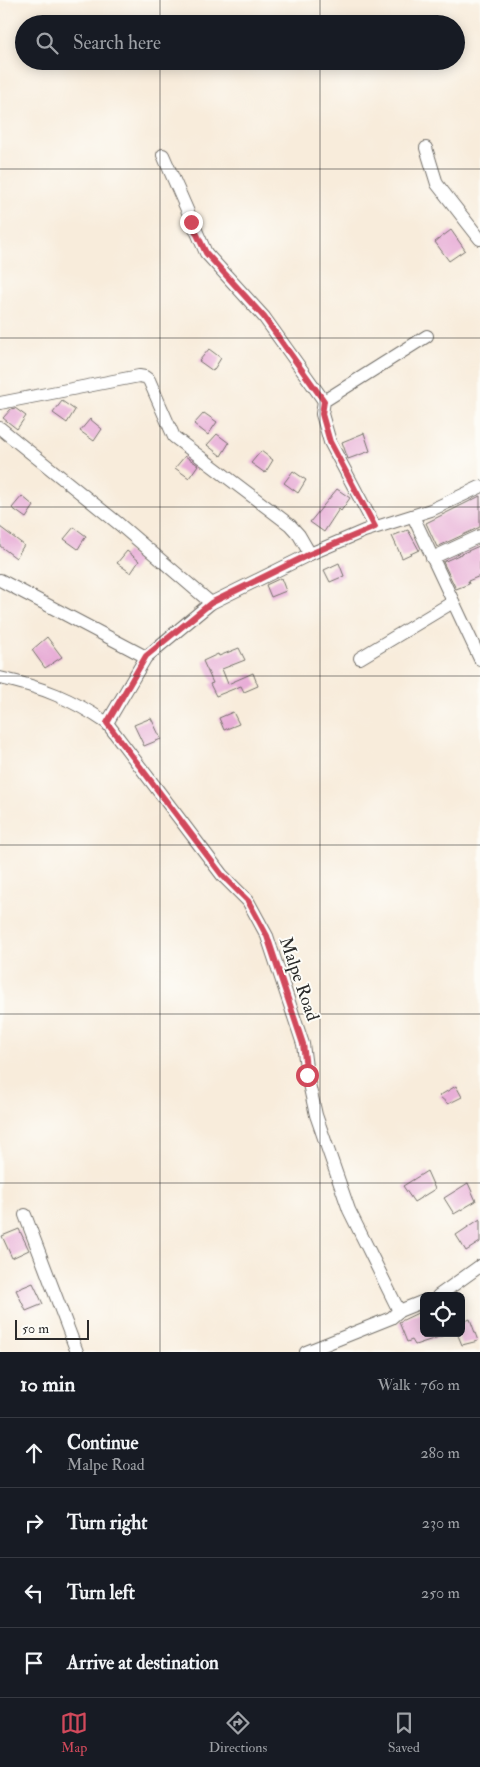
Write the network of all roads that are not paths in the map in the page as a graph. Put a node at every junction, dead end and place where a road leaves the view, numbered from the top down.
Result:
1 (426, 148) dead end
2 (163, 154) dead end
3 (480, 239) edge
4 (427, 336) dead end
5 (324, 401) junction
6 (0, 403) edge
7 (0, 428) edge
8 (480, 486) edge
9 (413, 516) junction
10 (375, 527) junction
11 (480, 536) edge
12 (310, 554) junction
13 (432, 558) junction
14 (0, 580) edge
15 (453, 602) junction
16 (211, 603) junction
17 (146, 656) junction
18 (360, 658) dead end
19 (480, 659) edge
20 (0, 678) edge
21 (107, 723) junction
22 (25, 1215) dead end
23 (480, 1266) edge
24 (444, 1292) edge
25 (420, 1303) edge
26 (398, 1311) junction
27 (313, 1351) edge
28 (77, 1352) edge

1 - 3 street
2 - 5 street
4 - 5 street
5 - 10 street
6 - 12 street
7 - 16 street
8 - 9 street
9 - 10 street
9 - 13 street
10 - 12 street
11 - 13 street
12 - 16 street
13 - 15 street
14 - 17 street
15 - 18 street
15 - 19 street
16 - 17 street
17 - 21 street
20 - 21 street, Malpe Road
21 - 26 street, Malpe Road
22 - 28 street
23 - 24 street
25 - 26 street
26 - 27 street

